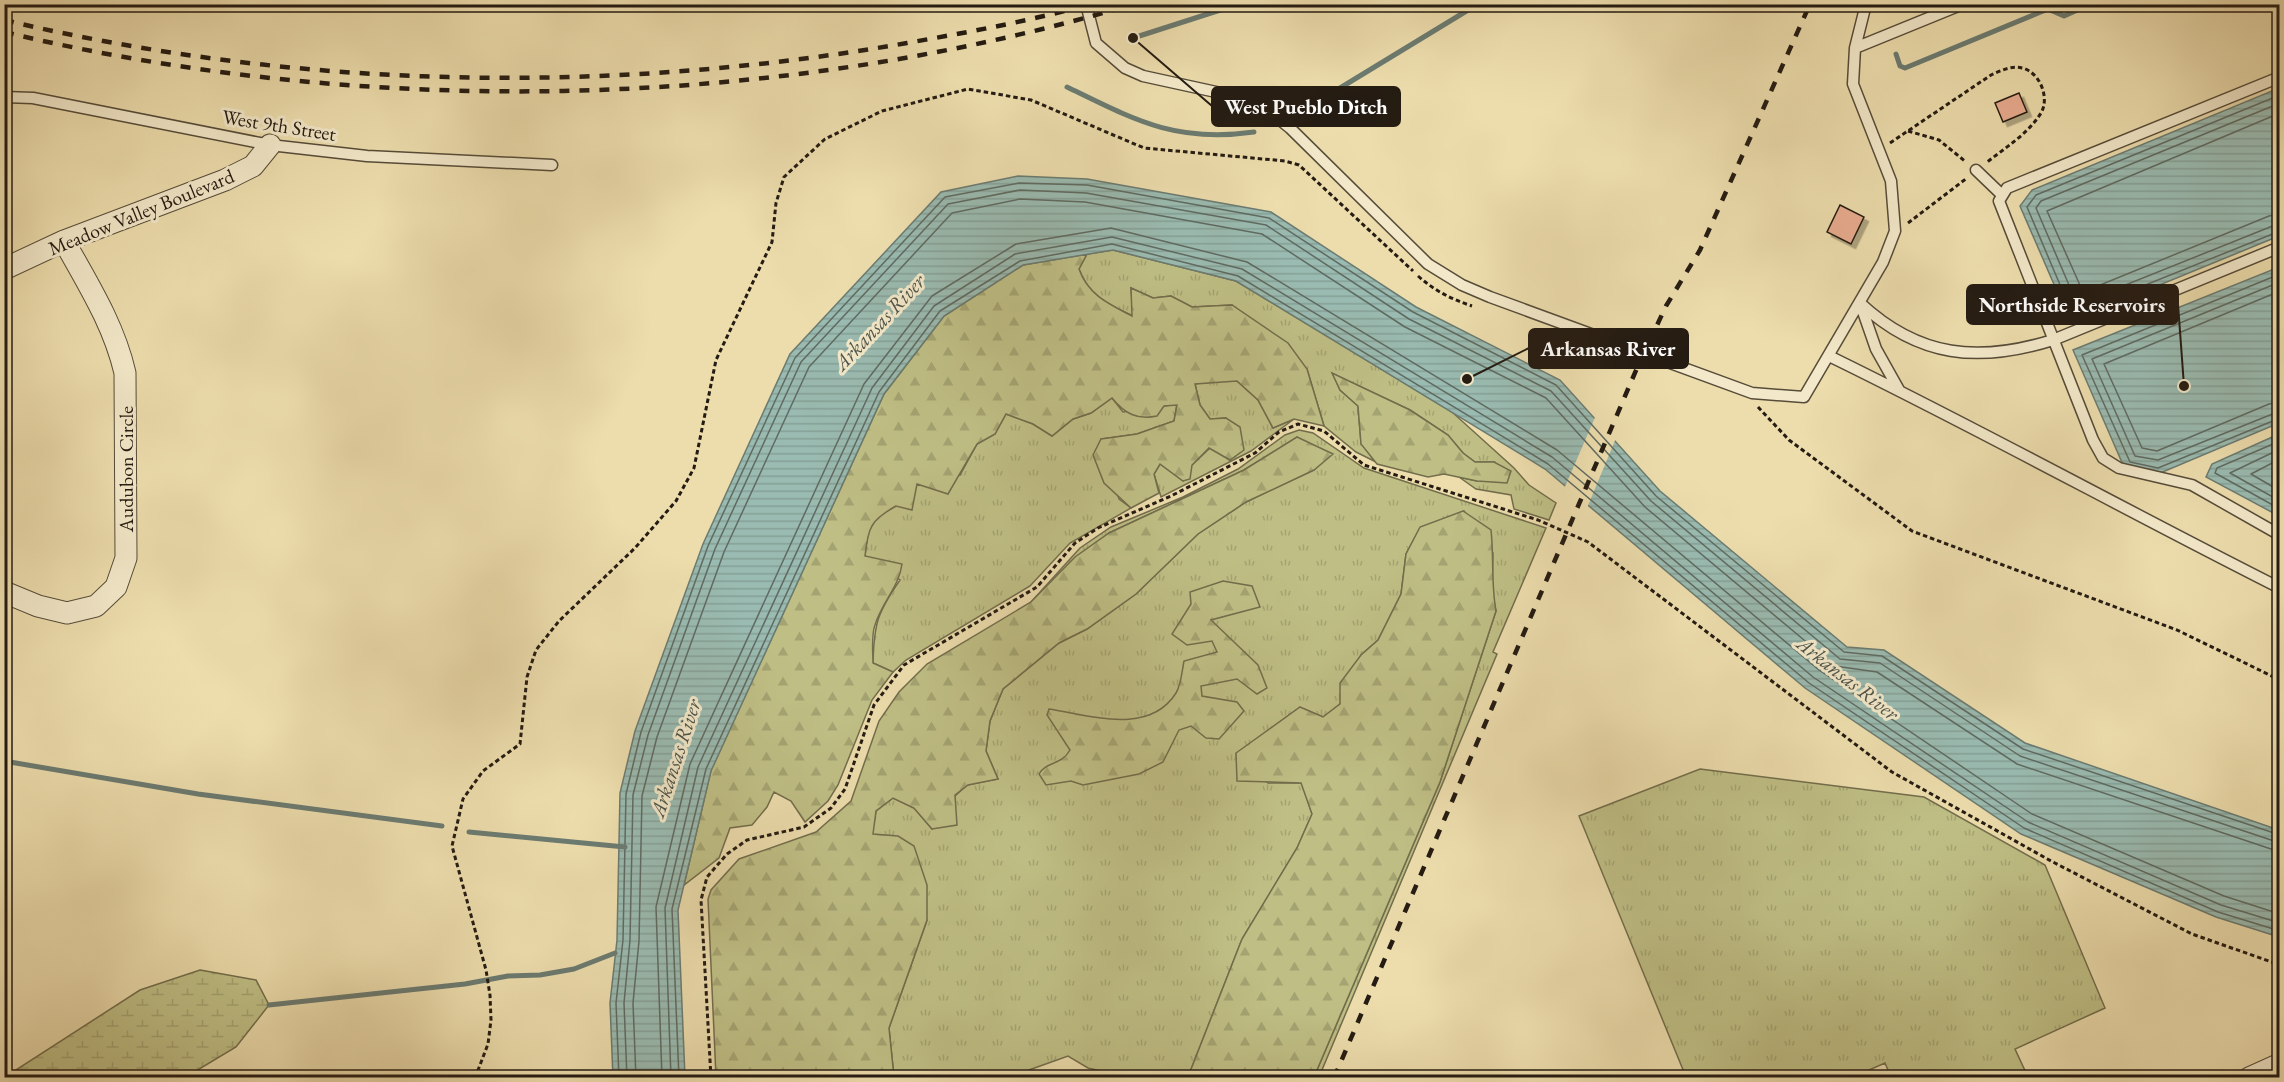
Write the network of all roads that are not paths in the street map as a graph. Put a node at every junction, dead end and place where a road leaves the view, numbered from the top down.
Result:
1 (1086, 4) edge
2 (1866, 4) edge
3 (1964, 4) edge
4 (1855, 48) junction
5 (2280, 77) edge
6 (4, 97) edge
7 (270, 145) junction
8 (552, 165) dead end
9 (1976, 170) road end
10 (2001, 194) junction
11 (64, 241) junction
12 (2280, 247) edge
13 (4, 269) edge
14 (1860, 303) junction
15 (2053, 340) junction
16 (1830, 356) junction
17 (1899, 390) junction
18 (2280, 535) edge
19 (2280, 588) edge
20 (4, 592) edge
21 (2280, 1064) edge
22 (2250, 1077) edge

1 - 16 lane
2 - 4 lane
3 - 4 lane
4 - 14 lane
5 - 10 lane
6 - 7 lane, West 9th Street
7 - 8 lane, West 9th Street
7 - 11 street, Meadow Valley Boulevard
9 - 10 lane
10 - 15 lane
11 - 13 street, Meadow Valley Boulevard
11 - 20 street, Audubon Circle
12 - 15 lane
14 - 15 lane
14 - 16 lane
14 - 17 lane
15 - 18 lane
16 - 17 lane
17 - 19 lane
21 - 22 street

